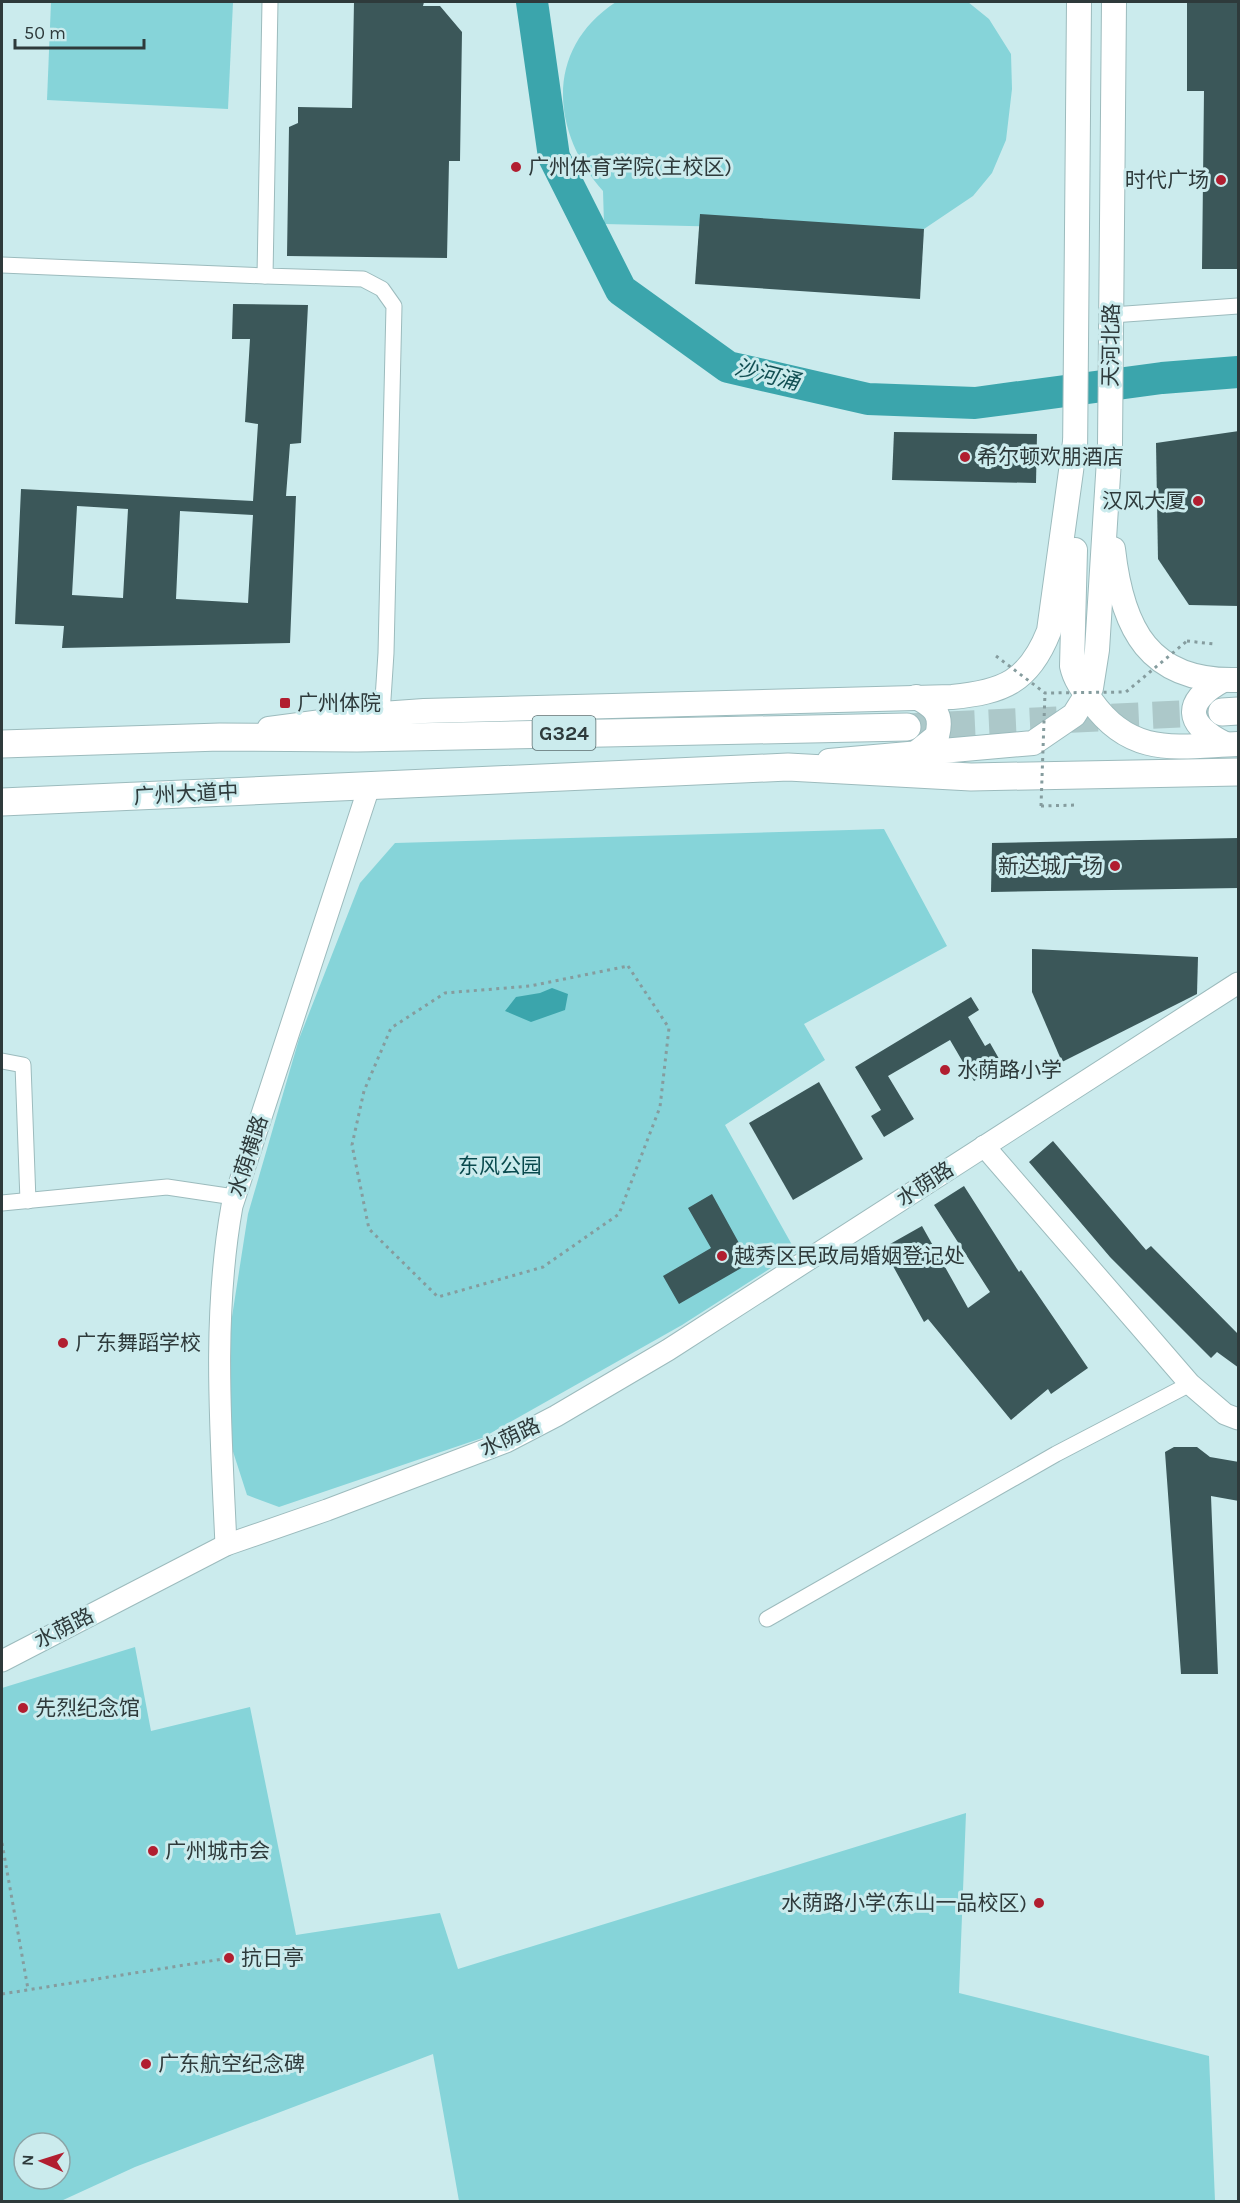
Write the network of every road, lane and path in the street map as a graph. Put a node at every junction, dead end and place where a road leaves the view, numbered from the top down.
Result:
1 (270, 2) edge
2 (1078, 2) edge
3 (1114, 2) edge
4 (2, 265) edge
5 (265, 276) junction
6 (1239, 306) edge
7 (1112, 315) junction
8 (1075, 442) junction
9 (1110, 444) junction
10 (1214, 644) dead end
11 (996, 656) dead end
12 (1231, 680) edge
13 (1085, 688) junction
14 (1045, 693) junction
15 (916, 697) junction
16 (382, 714) junction
17 (907, 727) tunnel mouth
18 (220, 737) junction
19 (2, 744) edge
20 (1232, 744) edge
21 (916, 753) junction
22 (788, 767) junction
23 (1239, 772) edge
24 (370, 784) junction
25 (2, 802) edge
26 (1078, 806) dead end
27 (1239, 983) edge
28 (2, 1061) edge
29 (351, 1145) joint
30 (984, 1146) junction
31 (234, 1197) junction
32 (28, 1201) junction
33 (2, 1203) edge
34 (1190, 1384) junction
35 (1239, 1419) edge
36 (226, 1545) junction
37 (767, 1619) dead end
38 (2, 1660) edge
39 (2, 1843) edge
40 (229, 1958) dead end
41 (29, 1990) junction
42 (2, 1994) edge

1 - 5 street
2 - 8 main road, 天河北路
3 - 7 main road, 天河北路
4 - 5 street
5 - 16 street
6 - 7 street
7 - 9 main road, 天河北路
8 - 13 main road, 天河北路
8 - 15 main road
9 - 12 main road
9 - 13 main road, 天河北路
10 - 14 path, bridge
11 - 14 path, bridge
12 - 20 main road
13 - 20 main road
13 - 21 main road
14 - 26 path, bridge
15 - 16 main road
15 - 21 main road
16 - 18 main road
17 - 18 highway, G324
18 - 19 highway, G324
21 - 22 main road
22 - 23 highway, G324
22 - 24 highway, G324
24 - 25 highway, 广州大道中 / G324
24 - 31 street, 水荫横路
27 - 30 street, 水荫路
28 - 32 street
29 - 29 path
30 - 34 street
30 - 36 street, 水荫路
31 - 32 street
31 - 36 street, 水荫横路
32 - 33 street
34 - 35 street
34 - 37 street
36 - 38 street, 水荫路
39 - 41 path
40 - 41 path
41 - 42 path

